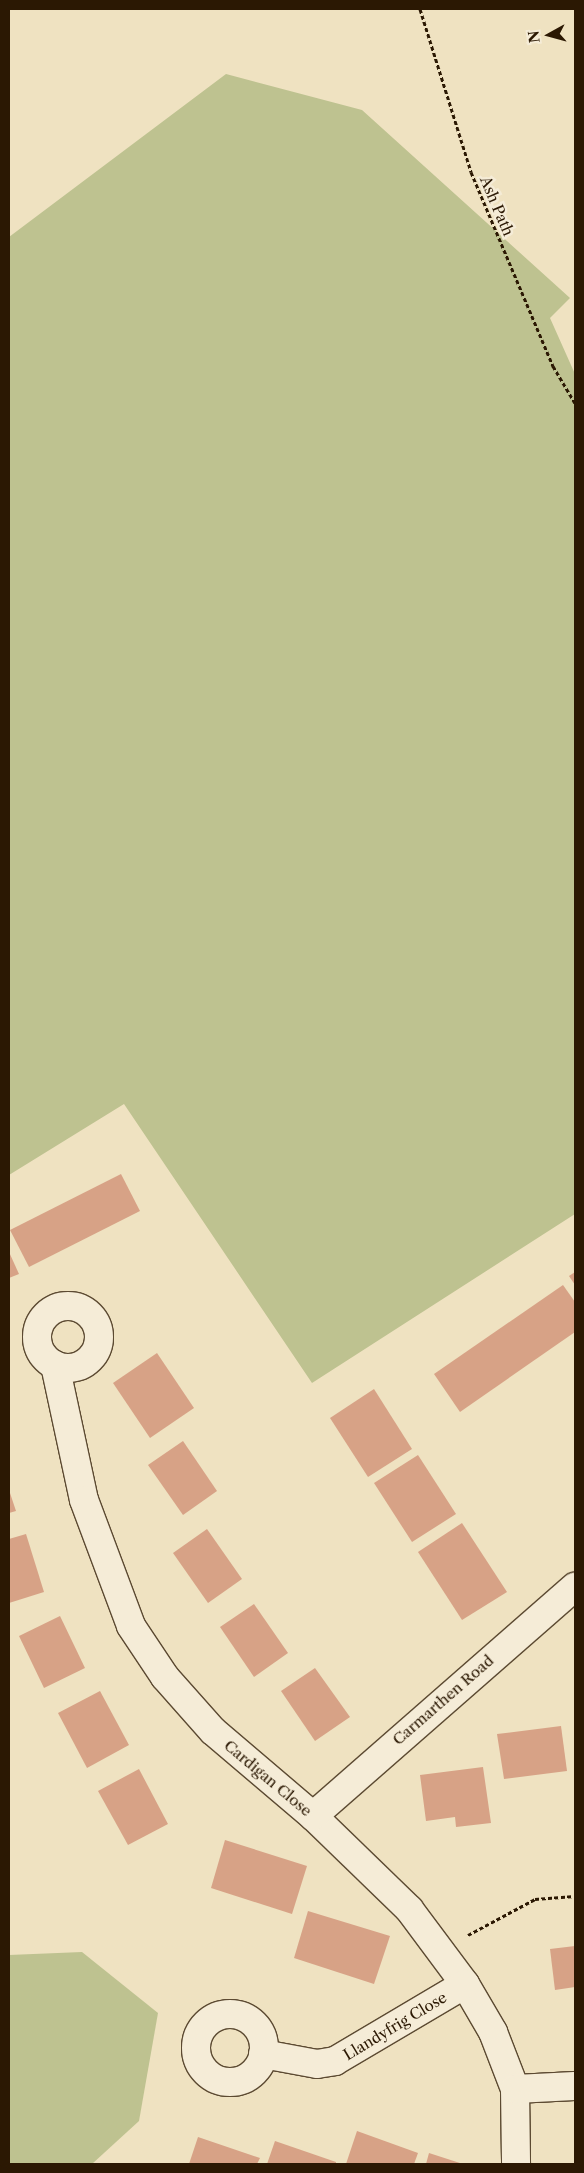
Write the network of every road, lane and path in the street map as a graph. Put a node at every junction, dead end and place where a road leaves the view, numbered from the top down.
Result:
1 (420, 9) edge
2 (575, 403) edge
3 (55, 1365) dead end
4 (575, 1587) edge
5 (313, 1816) junction
6 (575, 1896) edge
7 (439, 1950) junction
8 (465, 1984) junction
9 (263, 2054) dead end
10 (575, 2086) edge
11 (515, 2089) junction
12 (516, 2164) edge

1 - 2 path, Ash Path
3 - 5 street, Cardigan Close
4 - 5 street, Carmarthen Road
5 - 7 street, Cardigan Close
6 - 7 path
7 - 8 street, Cardigan Close
8 - 9 street, Llandyfrig Close
8 - 11 street, Cardigan Close
10 - 11 street
11 - 12 street, Cardigan Close

